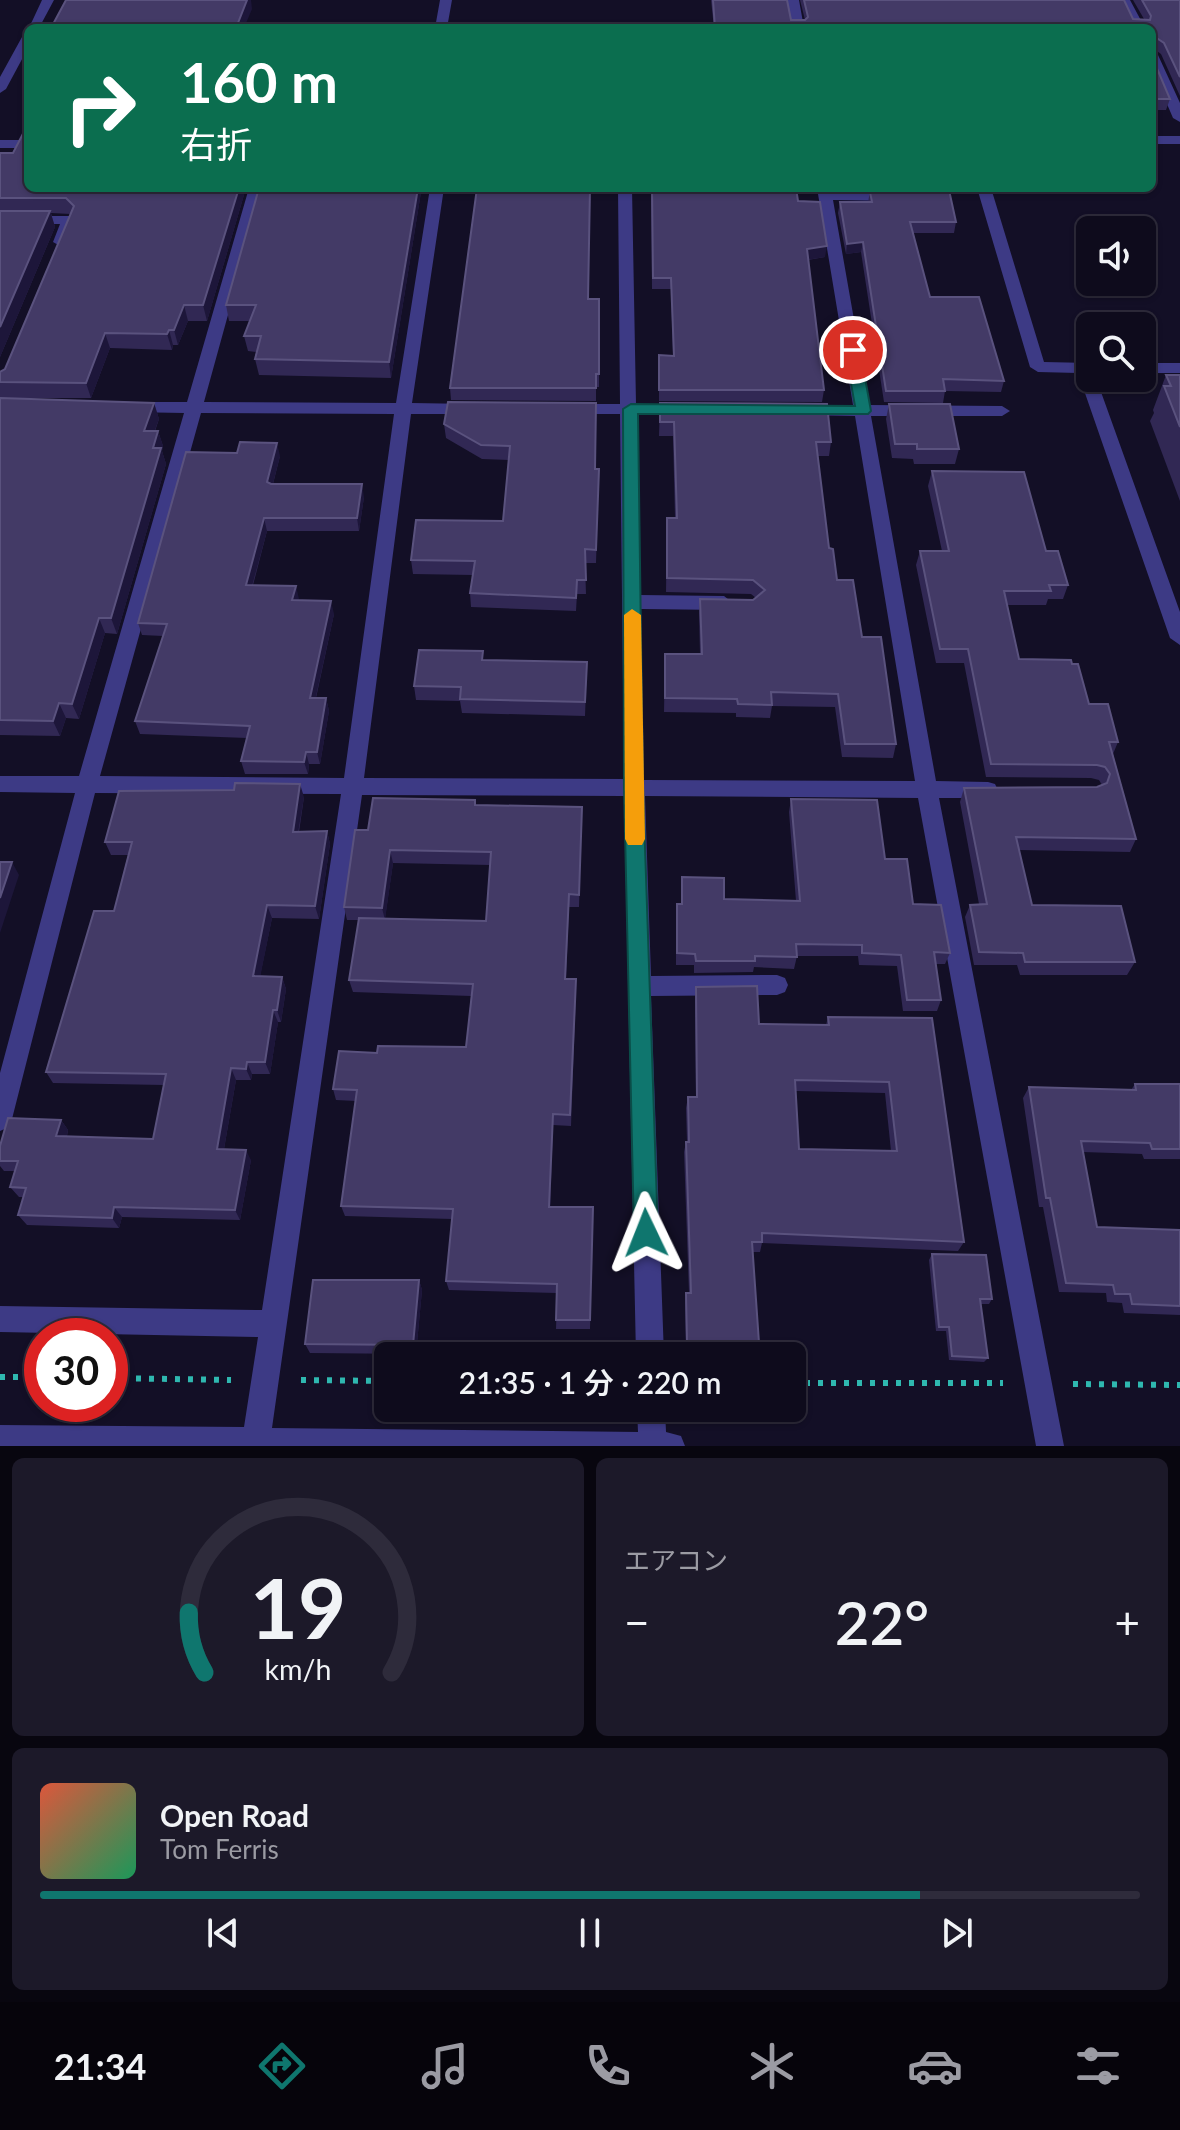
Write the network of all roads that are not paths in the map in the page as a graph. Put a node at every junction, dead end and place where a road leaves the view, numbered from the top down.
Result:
1 (48, 0) edge
2 (446, 0) edge
3 (793, 0) edge
4 (1124, 0) edge
5 (35, 24) edge
6 (442, 24) edge
7 (797, 24) edge
8 (1137, 24) edge
9 (24, 44) edge
10 (1156, 64) edge
11 (0, 89) edge
12 (1180, 118) edge
13 (1156, 140) edge
14 (1180, 140) edge
15 (0, 144) edge
16 (24, 144) edge
17 (255, 192) edge
18 (436, 192) edge
19 (625, 192) edge
20 (825, 192) edge
21 (985, 192) edge
22 (912, 197) edge
23 (0, 220) edge
24 (52, 261) edge
25 (1076, 368) edge
26 (1156, 368) edge
27 (1180, 368) edge
28 (1095, 392) edge
29 (104, 407) edge
30 (194, 407) junction
31 (403, 409) junction
32 (494, 409) edge
33 (555, 409) edge
34 (631, 409) junction
35 (708, 410) edge
36 (786, 410) edge
37 (863, 411) junction
38 (1002, 411) dead end
39 (632, 602) junction
40 (736, 604) edge
41 (1180, 638) edge
42 (0, 784) edge
43 (87, 785) junction
44 (353, 786) junction
45 (634, 787) junction
46 (1002, 789) edge
47 (927, 790) junction
48 (777, 985) dead end
49 (639, 986) junction
50 (0, 1119) edge
51 (0, 1319) edge
52 (272, 1324) junction
53 (650, 1342) edge
54 (651, 1422) edge
55 (0, 1439) edge
56 (255, 1443) edge
57 (652, 1446) edge
58 (671, 1446) edge
59 (1050, 1446) edge

1 - 5 street
2 - 6 street
3 - 7 street
4 - 8 street
9 - 11 street
10 - 12 street
13 - 14 street
15 - 16 street
17 - 30 street
18 - 31 street
19 - 34 street
20 - 22 street
20 - 37 street
21 - 25 street
23 - 24 street
26 - 27 street
28 - 41 street
29 - 30 street
30 - 31 street
30 - 43 street
31 - 32 street
31 - 44 street
33 - 34 street
34 - 35 street
34 - 39 street
36 - 37 street
37 - 38 street
37 - 47 street
39 - 40 street
39 - 45 street
42 - 43 street
43 - 44 street
43 - 50 street
44 - 45 street
44 - 52 street
45 - 47 street
45 - 49 street
46 - 47 street
47 - 59 street
48 - 49 street
49 - 53 street
51 - 52 street
52 - 56 street
54 - 57 street
55 - 56 street
56 - 57 street
57 - 58 street

